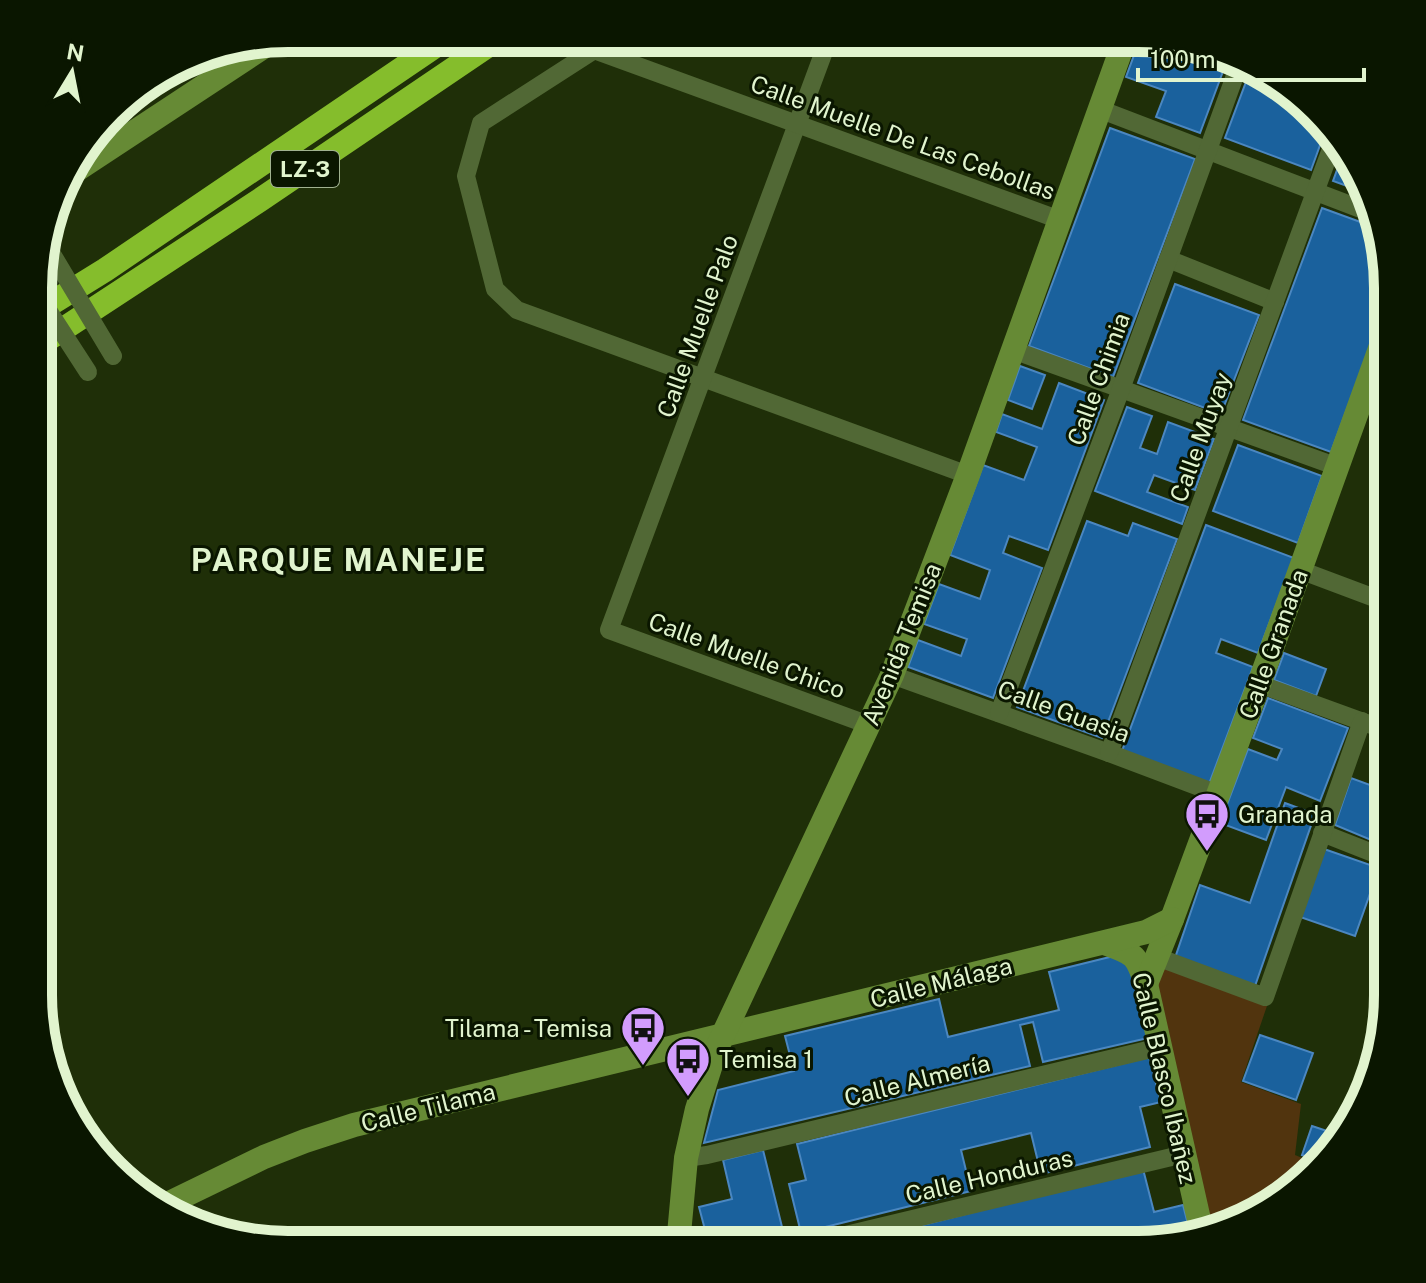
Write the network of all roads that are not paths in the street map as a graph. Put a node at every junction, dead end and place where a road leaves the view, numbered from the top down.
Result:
1 (426, 52) edge
2 (478, 52) edge
3 (590, 52) edge
4 (600, 52) edge
5 (824, 53) edge
6 (1120, 53) edge
7 (251, 55) edge
8 (1236, 74) edge
9 (1099, 109) junction
10 (798, 125) junction
11 (1207, 151) junction
12 (1330, 152) edge
13 (89, 162) edge
14 (1315, 192) junction
15 (1360, 209) edge
16 (1060, 220) junction
17 (54, 257) edge
18 (1168, 259) junction
19 (1275, 302) junction
20 (52, 303) edge
21 (52, 316) edge
22 (52, 336) edge
23 (1013, 350) junction
24 (113, 356) dead end
25 (88, 372) dead end
26 (1373, 373) edge
27 (704, 377) junction
28 (1121, 389) junction
29 (1229, 429) junction
30 (1338, 467) junction
31 (968, 475) junction
32 (1300, 570) junction
33 (1373, 598) edge
34 (609, 630) joint
35 (892, 675) junction
36 (1259, 684) junction
37 (999, 713) junction
38 (1362, 721) junction
39 (869, 725) junction
40 (1374, 725) edge
41 (1109, 753) junction
42 (1218, 794) junction
43 (1322, 833) junction
44 (1374, 853) edge
45 (1172, 919) junction
46 (1104, 943) junction
47 (1157, 957) junction
48 (1146, 984) junction
49 (715, 1037) junction
50 (1160, 1047) junction
51 (1184, 1154) junction
52 (686, 1158) junction
53 (174, 1201) edge
54 (1200, 1223) edge
55 (865, 1230) edge
56 (666, 1231) edge
57 (679, 1231) edge

1 - 20 highway, LZ-3
2 - 22 highway, LZ-3
3 - 27 street
4 - 10 street, Calle Muelle De Las Cebollas
5 - 10 street, Calle Muelle Palo
6 - 9 street, Avenida Temisa
7 - 13 street
8 - 11 street, Calle Chimia
9 - 11 street
9 - 16 street, Avenida Temisa
10 - 16 street, Calle Muelle De Las Cebollas
10 - 27 street, Calle Muelle Palo
11 - 14 street
11 - 18 street, Calle Chimia
12 - 14 street, Calle Muyay
14 - 15 street
14 - 19 street, Calle Muyay
16 - 23 street, Avenida Temisa
17 - 24 street, bridge
18 - 19 street
18 - 28 street, Calle Chimia
19 - 29 street, Calle Muyay
21 - 25 street, bridge
23 - 28 street
23 - 31 street, Avenida Temisa
26 - 30 street, Calle Granada
27 - 31 street
27 - 34 street, Calle Muelle Palo
28 - 29 street
28 - 37 street, Calle Chimia
29 - 30 street
29 - 41 street, Calle Muyay
30 - 32 street, Calle Granada
31 - 35 street, Avenida Temisa
32 - 33 street
32 - 36 street, Calle Granada
34 - 39 street, Calle Muelle Chico
35 - 37 street, Calle Guasia
35 - 39 street, Avenida Temisa
36 - 38 street
36 - 42 street, Calle Granada
37 - 41 street, Calle Guasia
38 - 40 street
38 - 43 street
39 - 49 street, Avenida Temisa
41 - 42 street, Calle Guasia
42 - 45 street, Calle Granada
43 - 44 street
43 - 47 street
45 - 46 street, Calle Málaga
45 - 47 street, Calle Granada
46 - 48 street, Calle Blasco Ibañez
46 - 49 street, Calle Málaga
47 - 48 street, Calle Granada
48 - 50 street, Calle Blasco Ibañez
49 - 52 street, Avenida Temisa
49 - 53 street, Calle Tilama
49 - 56 street, Avenida Temisa
50 - 51 street, Calle Blasco Ibañez
50 - 52 street, Calle Almería
51 - 54 street, Calle Blasco Ibañez
51 - 55 street, Calle Honduras
52 - 57 street, Avenida Temisa

